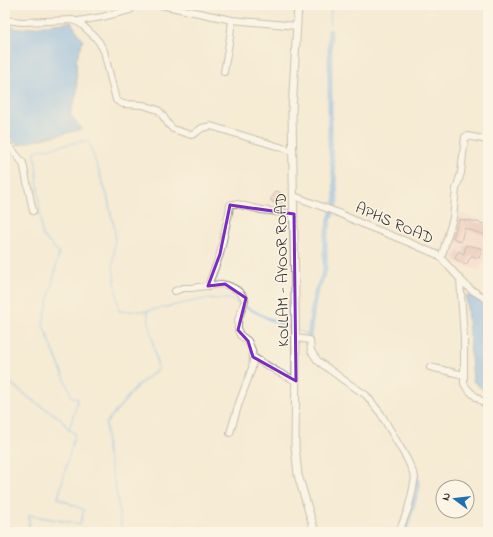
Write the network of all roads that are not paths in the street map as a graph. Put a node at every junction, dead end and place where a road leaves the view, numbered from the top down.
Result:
1 (136, 5) edge
2 (161, 5) edge
3 (298, 5) edge
4 (5, 20) edge
5 (232, 20) junction
6 (78, 21) junction
7 (297, 26) junction
8 (224, 72) dead end
9 (488, 140) edge
10 (5, 141) edge
11 (293, 151) junction
12 (294, 196) junction
13 (32, 211) dead end
14 (294, 214) junction
15 (441, 258) junction
16 (460, 280) junction
17 (208, 286) junction
18 (175, 291) dead end
19 (488, 300) edge
20 (296, 338) junction
21 (253, 357) junction
22 (430, 367) dead end
23 (464, 375) junction
24 (296, 381) junction
25 (488, 406) edge
26 (230, 433) dead end
27 (315, 532) edge
28 (399, 532) edge

1 - 6 street
2 - 5 street
3 - 7 main road, KOLLAM - AYOOR ROAD
4 - 6 street
5 - 7 street
5 - 8 street
6 - 11 street
7 - 11 main road, KOLLAM - AYOOR ROAD
9 - 15 street
10 - 13 street
11 - 12 main road, KOLLAM - AYOOR ROAD
12 - 14 main road, KOLLAM - AYOOR ROAD
12 - 15 street, APHS ROAD
14 - 17 street
14 - 20 main road, KOLLAM - AYOOR ROAD
15 - 16 street, APHS ROAD
16 - 19 street, APHS ROAD
16 - 23 street
17 - 18 street
17 - 21 street
20 - 24 main road, KOLLAM - AYOOR ROAD
20 - 28 street
21 - 24 street
21 - 26 street
22 - 23 street
23 - 25 street
24 - 27 main road, KOLLAM - AYOOR ROAD

